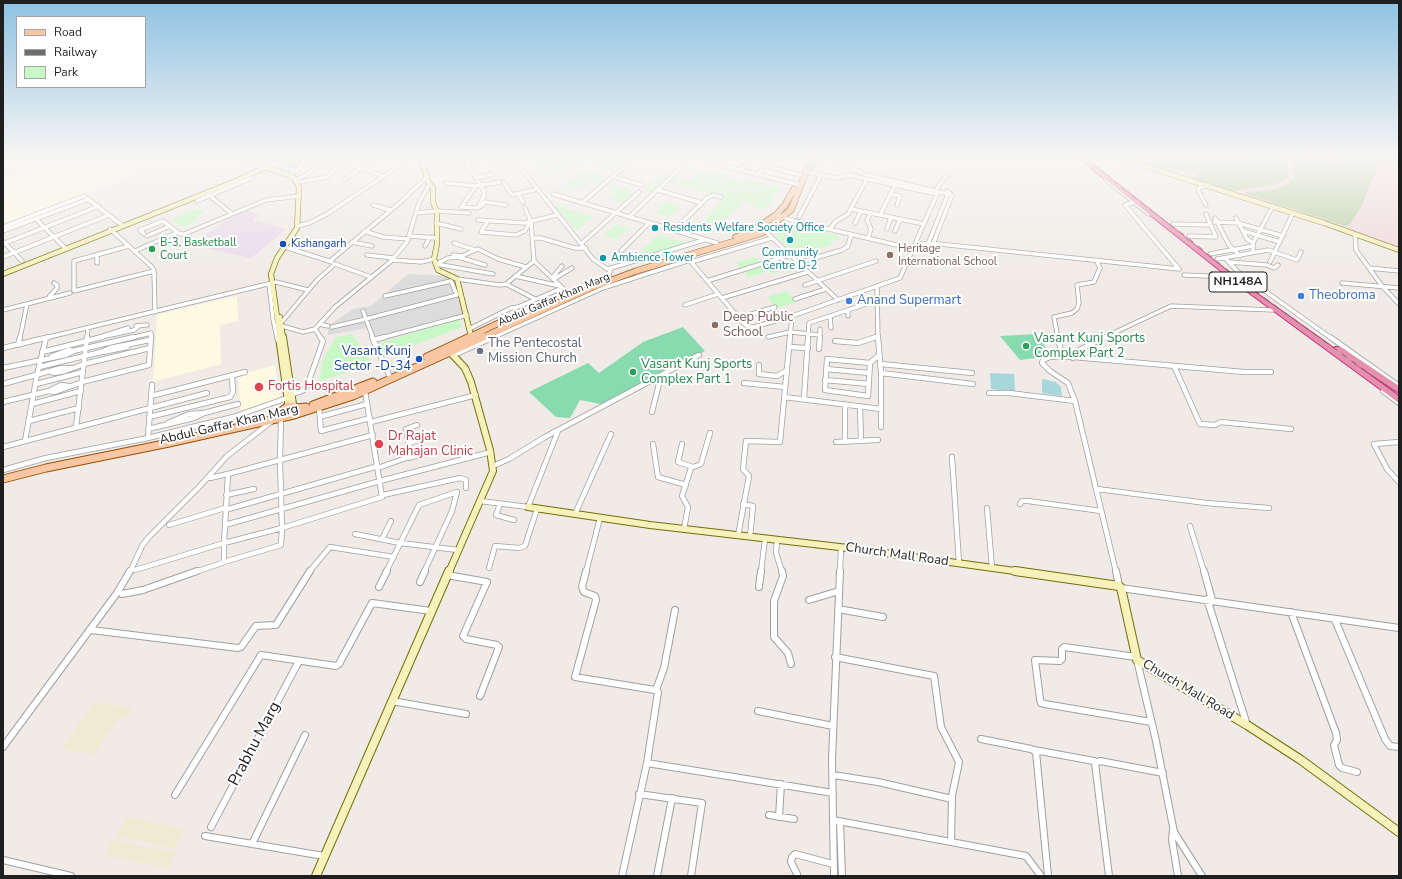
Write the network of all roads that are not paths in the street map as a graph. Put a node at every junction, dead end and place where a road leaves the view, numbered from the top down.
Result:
1 (76, 199) edge
2 (89, 199) joint
3 (187, 199) edge
4 (214, 199) edge
5 (269, 199) edge
6 (299, 199) edge
7 (302, 199) edge
8 (347, 199) edge
9 (402, 199) edge
10 (421, 199) edge
11 (433, 199) edge
12 (467, 199) edge
13 (482, 199) edge
14 (485, 199) edge
15 (521, 199) edge
16 (546, 199) edge
17 (571, 199) edge
18 (586, 199) edge
19 (631, 199) edge
20 (649, 199) edge
21 (689, 199) edge
22 (706, 199) edge
23 (790, 199) edge
24 (794, 199) edge
25 (807, 199) edge
26 (856, 199) edge
27 (888, 199) edge
28 (899, 199) edge
29 (935, 199) edge
30 (947, 199) edge
31 (950, 199) edge
32 (1131, 199) edge
33 (1138, 199) edge
34 (1203, 199) edge
35 (1251, 199) edge
36 (484, 202) junction
37 (523, 202) dead end
38 (582, 202) junction
39 (1134, 202) junction
40 (702, 203) junction
41 (373, 205) dead end
42 (506, 205) dead end
43 (896, 205) dead end
44 (1206, 205) dead end
45 (99, 206) junction
46 (1273, 206) junction
47 (480, 208) dead end
48 (525, 208) dead end
49 (851, 209) junction
50 (390, 210) junction
51 (437, 211) junction
52 (861, 211) junction
53 (416, 213) junction
54 (469, 213) dead end
55 (616, 213) junction
56 (871, 213) junction
57 (1293, 213) junction
58 (232, 214) junction
59 (557, 214) junction
60 (1206, 214) dead end
61 (109, 215) junction
62 (776, 215) junction
63 (880, 215) junction
64 (799, 216) dead end
65 (630, 217) junction
66 (891, 217) junction
67 (783, 218) junction
68 (1215, 218) dead end
69 (1236, 218) dead end
70 (36, 219) junction
71 (900, 219) junction
72 (478, 220) dead end
73 (488, 221) junction
74 (530, 222) junction
75 (1217, 222) junction
76 (436, 223) junction
77 (649, 223) junction
78 (855, 223) dead end
79 (1238, 223) junction
80 (924, 224) junction
81 (1173, 224) junction
82 (1211, 224) junction
83 (122, 225) junction
84 (170, 226) junction
85 (300, 226) junction
86 (3, 227) edge
87 (44, 228) junction
88 (461, 229) dead end
89 (887, 229) dead end
90 (1261, 229) junction
91 (111, 230) junction
92 (674, 230) junction
93 (830, 230) junction
94 (3, 231) edge
95 (364, 231) junction
96 (765, 231) junction
97 (1243, 231) junction
98 (178, 232) junction
99 (895, 232) dead end
100 (1355, 234) junction
101 (851, 235) junction
102 (1258, 235) junction
103 (1189, 236) junction
104 (1283, 236) junction
105 (53, 237) junction
106 (430, 237) junction
107 (409, 238) junction
108 (437, 238) junction
109 (532, 238) junction
110 (772, 238) junction
111 (868, 238) junction
112 (705, 240) junction
113 (4, 242) edge
114 (352, 242) junction
115 (1280, 242) junction
116 (454, 243) dead end
117 (582, 243) junction
118 (717, 243) junction
119 (916, 244) junction
120 (928, 244) junction
121 (933, 244) junction
122 (1253, 244) junction
123 (129, 246) junction
124 (372, 246) dead end
125 (425, 246) dead end
126 (65, 248) junction
127 (288, 248) junction
128 (586, 248) junction
129 (914, 249) junction
130 (475, 250) junction
131 (1232, 250) junction
132 (1399, 250) edge
133 (135, 251) junction
134 (621, 251) dead end
135 (1254, 252) junction
136 (1301, 252) dead end
137 (14, 253) junction
138 (1275, 253) junction
139 (97, 254) junction
140 (1210, 254) junction
141 (367, 255) dead end
142 (453, 255) dead end
143 (790, 255) junction
144 (1240, 256) junction
145 (3, 257) edge
146 (392, 259) junction
147 (689, 260) junction
148 (1096, 260) junction
149 (22, 261) dead end
150 (330, 261) junction
151 (435, 261) junction
152 (534, 261) junction
153 (876, 261) dead end
154 (798, 262) junction
155 (1270, 262) dead end
156 (96, 263) dead end
157 (336, 264) junction
158 (1225, 264) junction
159 (1278, 264) dead end
160 (485, 265) dead end
161 (562, 266) dead end
162 (526, 267) junction
163 (572, 268) dead end
164 (1369, 268) junction
165 (608, 269) junction
166 (154, 271) junction
167 (1399, 271) edge
168 (808, 272) junction
169 (3, 273) edge
170 (493, 274) dead end
171 (1184, 275) dead end
172 (515, 276) junction
173 (609, 276) junction
174 (371, 277) junction
175 (1229, 277) junction
176 (457, 279) junction
177 (553, 279) junction
178 (817, 280) junction
179 (707, 281) junction
180 (54, 283) dead end
181 (272, 283) junction
182 (1342, 283) dead end
183 (506, 284) junction
184 (805, 284) dead end
185 (1382, 286) junction
186 (561, 287) junction
187 (878, 287) junction
188 (1399, 288) edge
189 (826, 289) junction
190 (308, 290) junction
191 (567, 292) junction
192 (70, 293) dead end
193 (718, 294) junction
194 (386, 295) dead end
195 (48, 298) junction
196 (722, 298) junction
197 (535, 299) junction
198 (796, 299) dead end
199 (838, 300) junction
200 (878, 300) junction
201 (27, 304) junction
202 (1399, 304) edge
203 (685, 305) dead end
204 (774, 307) dead end
205 (3, 310) edge
206 (848, 310) junction
207 (1273, 310) junction
208 (363, 311) dead end
209 (155, 312) junction
210 (467, 315) junction
211 (792, 316) junction
212 (830, 316) junction
213 (848, 316) dead end
214 (739, 318) junction
215 (366, 319) junction
216 (281, 324) junction
217 (319, 324) junction
218 (147, 326) dead end
219 (88, 328) junction
220 (830, 328) dead end
221 (315, 329) junction
222 (469, 329) junction
223 (820, 329) dead end
224 (790, 332) junction
225 (808, 334) junction
226 (820, 335) junction
227 (470, 336) junction
228 (878, 336) junction
229 (768, 337) dead end
230 (46, 338) junction
231 (87, 340) junction
232 (150, 340) junction
233 (373, 340) junction
234 (835, 342) dead end
235 (18, 345) junction
236 (789, 347) junction
237 (3, 348) edge
238 (86, 348) junction
239 (150, 348) junction
240 (808, 348) junction
241 (819, 349) dead end
242 (450, 351) junction
243 (42, 352) junction
244 (699, 355) dead end
245 (85, 356) junction
246 (879, 356) junction
247 (1062, 356) junction
248 (1073, 358) junction
249 (41, 359) junction
250 (870, 363) junction
251 (84, 364) junction
252 (881, 364) junction
253 (280, 366) dead end
254 (758, 366) dead end
255 (1174, 366) junction
256 (39, 367) junction
257 (3, 368) edge
258 (826, 369) junction
259 (787, 370) junction
260 (83, 372) junction
261 (245, 372) dead end
262 (960, 372) junction
263 (1271, 372) dead end
264 (869, 373) junction
265 (882, 373) junction
266 (972, 373) dead end
267 (37, 375) junction
268 (389, 375) junction
269 (232, 376) junction
270 (661, 376) junction
271 (825, 380) junction
272 (82, 382) junction
273 (961, 382) junction
274 (744, 383) dead end
275 (3, 384) edge
276 (36, 384) junction
277 (869, 384) junction
278 (973, 384) dead end
279 (152, 385) dead end
280 (1399, 386) edge
281 (785, 387) junction
282 (1399, 390) edge
283 (81, 391) junction
284 (207, 393) dead end
285 (989, 393) dead end
286 (365, 394) junction
287 (34, 395) junction
288 (476, 395) junction
289 (151, 396) junction
290 (289, 396) junction
291 (784, 397) junction
292 (804, 399) junction
293 (1399, 400) edge
294 (1075, 401) junction
295 (3, 402) edge
296 (1399, 403) edge
297 (32, 404) junction
298 (238, 404) dead end
299 (367, 404) junction
300 (844, 404) junction
301 (860, 406) junction
302 (149, 407) junction
303 (79, 408) junction
304 (319, 408) junction
305 (881, 409) junction
306 (292, 411) junction
307 (652, 412) dead end
308 (323, 416) dead end
309 (149, 417) junction
310 (278, 417) junction
311 (371, 420) junction
312 (29, 421) junction
313 (417, 424) dead end
314 (76, 427) junction
315 (881, 427) dead end
316 (148, 428) junction
317 (1291, 429) dead end
318 (558, 431) junction
319 (710, 432) dead end
320 (611, 434) dead end
321 (373, 435) junction
322 (148, 438) junction
323 (424, 438) dead end
324 (878, 440) dead end
325 (25, 441) junction
326 (861, 441) junction
327 (836, 442) dead end
328 (845, 442) junction
329 (1399, 442) edge
330 (409, 443) junction
331 (653, 444) dead end
332 (682, 444) dead end
333 (3, 447) edge
334 (491, 452) junction
335 (427, 453) dead end
336 (952, 457) dead end
337 (408, 458) junction
338 (280, 461) junction
339 (493, 466) junction
340 (378, 467) junction
341 (693, 467) junction
342 (3, 470) edge
343 (228, 474) junction
344 (3, 476) edge
345 (210, 478) dead end
346 (3, 479) edge
347 (380, 481) junction
348 (1399, 482) edge
349 (686, 485) junction
350 (466, 488) dead end
351 (254, 489) dead end
352 (1097, 489) junction
353 (281, 493) junction
354 (226, 495) junction
355 (383, 495) junction
356 (480, 501) junction
357 (500, 504) junction
358 (744, 504) junction
359 (1020, 504) dead end
360 (528, 507) junction
361 (987, 508) dead end
362 (1269, 508) dead end
363 (225, 509) junction
364 (282, 509) junction
365 (537, 509) junction
366 (1101, 511) junction
367 (575, 514) junction
368 (600, 518) junction
369 (514, 520) dead end
370 (391, 521) dead end
371 (169, 525) dead end
372 (225, 525) junction
373 (1190, 526) dead end
374 (282, 528) junction
375 (684, 529) junction
376 (355, 534) dead end
377 (738, 536) junction
378 (750, 537) junction
379 (382, 539) junction
380 (765, 539) junction
381 (777, 540) junction
382 (224, 543) junction
383 (400, 543) junction
384 (437, 547) junction
385 (841, 548) junction
386 (458, 550) junction
387 (394, 556) junction
388 (225, 562) junction
389 (959, 563) junction
390 (489, 568) dead end
391 (992, 568) junction
392 (135, 570) dead end
393 (447, 574) junction
394 (420, 582) dead end
395 (379, 587) dead end
396 (759, 587) dead end
397 (1120, 587) junction
398 (839, 591) junction
399 (122, 594) dead end
400 (809, 600) dead end
401 (1209, 600) junction
402 (838, 609) junction
403 (675, 610) dead end
404 (431, 611) junction
405 (1291, 612) junction
406 (883, 616) dead end
407 (1335, 620) junction
408 (1399, 628) edge
409 (91, 630) junction
410 (835, 657) junction
411 (1137, 659) junction
412 (299, 661) junction
413 (791, 664) dead end
414 (656, 690) junction
415 (480, 696) dead end
416 (392, 701) junction
417 (758, 711) dead end
418 (466, 714) dead end
419 (1151, 722) junction
420 (1248, 725) junction
421 (833, 726) junction
422 (305, 735) dead end
423 (981, 739) dead end
424 (3, 747) edge
425 (1399, 747) edge
426 (1034, 750) junction
427 (1094, 761) dead end
428 (647, 764) junction
429 (1357, 772) dead end
430 (1163, 773) junction
431 (833, 774) junction
432 (781, 784) junction
433 (833, 793) junction
434 (639, 794) junction
435 (175, 795) dead end
436 (672, 798) junction
437 (952, 799) junction
438 (769, 815) dead end
439 (779, 817) junction
440 (794, 819) dead end
441 (836, 821) junction
442 (211, 827) dead end
443 (1173, 829) junction
444 (1399, 832) edge
445 (205, 836) dead end
446 (951, 842) junction
447 (252, 844) junction
448 (324, 856) junction
449 (3, 860) edge
450 (833, 864) junction
451 (797, 874) dead end
452 (71, 876) edge
453 (316, 876) edge
454 (622, 876) edge
455 (657, 876) edge
456 (691, 876) edge
457 (834, 876) edge
458 (842, 876) edge
459 (1041, 876) edge
460 (1048, 876) edge
461 (1109, 876) edge
462 (1178, 876) edge
463 (1202, 876) edge

1 - 86 street
2 - 45 street
2 - 70 street
3 - 83 street
4 - 58 street
5 - 58 street
6 - 85 street
7 - 85 street
8 - 85 street
9 - 50 street
10 - 53 street
11 - 51 street
12 - 13 street
14 - 36 street
15 - 37 street
16 - 59 street
17 - 38 street
18 - 38 street
19 - 55 street
20 - 65 street
21 - 40 street
22 - 40 street
23 - 62 main road, Abdul Gaffar Khan Marg
24 - 67 main road, Abdul Gaffar Khan Marg
25 - 64 street
26 - 49 street
27 - 63 street
28 - 43 street
29 - 80 street
30 - 120 street
31 - 121 street
32 - 39 highway, NH148A
33 - 81 highway, NH148A
34 - 44 street
35 - 46 street
36 - 42 street
36 - 47 street
38 - 55 street
39 - 148 street
39 - 158 highway, NH148A
39 - 175 street
40 - 92 street
41 - 50 street
45 - 61 street
45 - 87 street
46 - 57 street
46 - 90 street
48 - 74 street
49 - 52 street
49 - 93 street
50 - 95 street
51 - 53 street
51 - 54 street
51 - 76 street
52 - 56 street
52 - 78 street
53 - 107 street
55 - 65 street
55 - 117 street
56 - 63 street
56 - 111 street
57 - 100 street
57 - 104 street
58 - 98 street
59 - 74 street
59 - 117 street
60 - 82 street
61 - 83 street
61 - 105 street
62 - 67 street
62 - 118 main road, Abdul Gaffar Khan Marg
63 - 66 street
65 - 77 street
66 - 71 street
66 - 89 street
67 - 93 street
67 - 96 main road, Abdul Gaffar Khan Marg
68 - 75 street
69 - 79 street
70 - 87 street
70 - 94 street
71 - 80 street
71 - 99 street
72 - 73 street
73 - 74 street
73 - 74 street
74 - 109 street
75 - 79 street
75 - 82 street
75 - 131 street
76 - 88 street
76 - 108 street
77 - 92 street
77 - 134 street
79 - 90 street
79 - 97 street
80 - 119 street
81 - 82 street
81 - 103 highway, NH148A
82 - 103 street
83 - 91 street
84 - 84 street
84 - 98 street
85 - 127 street
85 - 181 street
87 - 105 street
87 - 113 street
90 - 102 street
90 - 104 street
91 - 123 street
91 - 126 street
92 - 112 street
93 - 101 street
95 - 107 street
95 - 114 street
96 - 110 street
96 - 147 main road, Abdul Gaffar Khan Marg
97 - 102 street
97 - 122 street
98 - 133 street
100 - 132 street
100 - 164 street
101 - 111 street
101 - 154 street
102 - 115 street
102 - 122 street
103 - 140 highway, NH148A
104 - 115 street
105 - 126 street
105 - 137 street
106 - 107 street
106 - 108 street
106 - 125 street
107 - 146 street
108 - 151 street
109 - 128 street
109 - 152 street
110 - 143 street
110 - 147 street
111 - 129 street
112 - 118 street
112 - 165 street
113 - 137 street
114 - 124 street
114 - 150 street
115 - 138 street
116 - 130 street
117 - 128 street
118 - 173 main road, Abdul Gaffar Khan Marg
119 - 120 street
119 - 129 street
120 - 121 street
121 - 148 street
122 - 131 street
122 - 135 street
123 - 133 street
123 - 139 street
126 - 169 street
127 - 150 street
127 - 181 street
128 - 165 street
129 - 187 street
130 - 142 street
130 - 162 street
131 - 140 street
131 - 144 street
133 - 166 street
135 - 138 street
135 - 144 street
136 - 138 street
137 - 145 street
137 - 149 street
138 - 155 street
139 - 156 street
139 - 166 street
140 - 158 highway, NH148A
141 - 146 street
143 - 154 street
143 - 179 street
144 - 158 street
146 - 151 street
146 - 174 street
147 - 179 street
147 - 242 main road, Abdul Gaffar Khan Marg
148 - 247 street
150 - 157 street
151 - 160 street
151 - 170 street
151 - 176 street
152 - 162 street
152 - 177 street
153 - 178 street
154 - 168 street
157 - 174 street
157 - 190 street
158 - 159 street
158 - 280 street
158 - 282 highway, NH148A
158 - 293 highway, NH148A
161 - 177 street
162 - 172 street
163 - 177 street
164 - 167 street
164 - 185 street
165 - 173 street
166 - 209 street
168 - 178 street
168 - 196 street
171 - 175 street
172 - 183 street
172 - 186 street
173 - 191 main road, Abdul Gaffar Khan Marg
174 - 217 street
175 - 207 street
176 - 183 street
176 - 210 street
177 - 186 street
178 - 184 street
178 - 189 street
179 - 193 street
180 - 195 street
181 - 190 street
181 - 209 street
181 - 216 street
181 - 253 street
181 - 290 street
182 - 185 street
183 - 197 street
185 - 188 street
185 - 202 street
186 - 191 street
186 - 197 street
187 - 199 street
187 - 200 street
189 - 198 street
189 - 199 street
190 - 216 street
191 - 227 main road, Abdul Gaffar Khan Marg
192 - 195 street
193 - 196 street
193 - 203 street
194 - 215 street
195 - 201 street
196 - 214 street
197 - 222 street
199 - 211 street
200 - 206 street
200 - 228 street
201 - 205 street
201 - 235 street
204 - 214 street
206 - 212 street
206 - 213 street
207 - 248 street
207 - 296 street
208 - 215 street
209 - 219 street
210 - 222 street
210 - 233 street
211 - 214 street
211 - 224 street
212 - 220 street
212 - 225 street
215 - 217 street
215 - 233 street
216 - 221 street
216 - 290 street
217 - 221 street
218 - 231 street
219 - 230 street
219 - 231 street
221 - 290 street
222 - 227 street
223 - 226 street
224 - 225 street
224 - 229 street
224 - 236 street
225 - 226 street
225 - 240 street
226 - 241 street
227 - 242 main road, Abdul Gaffar Khan Marg
228 - 234 street
228 - 246 street
230 - 235 street
230 - 243 street
231 - 238 street
231 - 243 street
232 - 238 street
232 - 239 street
232 - 245 street
233 - 268 street
235 - 237 street
236 - 240 street
236 - 259 street
238 - 245 street
238 - 249 street
239 - 251 street
239 - 272 street
240 - 292 street
242 - 268 main road, Abdul Gaffar Khan Marg
242 - 286 main road, Abdul Gaffar Khan Marg
242 - 288 street
243 - 249 street
244 - 270 street
245 - 251 street
245 - 256 street
246 - 250 street
246 - 252 street
247 - 248 street
247 - 294 street
248 - 255 street
249 - 256 street
249 - 257 street
250 - 258 street
250 - 264 street
251 - 260 street
251 - 267 street
252 - 262 street
252 - 265 street
254 - 259 street
255 - 263 street
255 - 317 street
256 - 267 street
258 - 264 street
258 - 271 street
259 - 281 street
260 - 272 street
260 - 276 street
261 - 269 street
262 - 266 street
262 - 273 street
264 - 277 street
265 - 273 street
265 - 305 street
267 - 275 street
267 - 276 street
268 - 306 main road, Abdul Gaffar Khan Marg
269 - 289 street
269 - 309 street
270 - 307 street
270 - 318 street
271 - 277 street
271 - 277 street
272 - 283 street
272 - 287 street
273 - 278 street
274 - 281 street
276 - 287 street
279 - 289 street
281 - 291 street
283 - 297 street
283 - 303 street
284 - 302 street
285 - 294 street
286 - 299 street
286 - 304 main road, Abdul Gaffar Khan Marg
287 - 295 street
287 - 297 street
288 - 311 street
288 - 334 street
289 - 302 street
290 - 306 street
290 - 322 street
291 - 292 street
291 - 358 street
292 - 300 street
294 - 352 street
297 - 312 street
298 - 316 street
299 - 308 street
299 - 311 street
300 - 301 street
300 - 328 street
301 - 305 street
301 - 326 street
302 - 309 street
302 - 314 street
303 - 312 street
303 - 314 street
304 - 306 main road, Abdul Gaffar Khan Marg
304 - 311 street
305 - 315 street
306 - 310 main road, Abdul Gaffar Khan Marg
309 - 316 street
310 - 338 street
310 - 344 main road, Abdul Gaffar Khan Marg
310 - 346 main road, Abdul Gaffar Khan Marg
310 - 409 street
311 - 321 street
312 - 325 street
313 - 330 street
314 - 325 street
316 - 322 street
318 - 339 street
318 - 360 street
319 - 341 street
320 - 367 street
321 - 338 street
321 - 340 street
322 - 342 street
323 - 330 street
324 - 326 street
325 - 333 street
326 - 328 street
327 - 328 street
329 - 348 street
330 - 337 street
331 - 349 street
332 - 341 street
334 - 339 street
334 - 347 street
335 - 337 street
336 - 389 street
337 - 340 street
338 - 343 street
338 - 353 street
339 - 356 street
340 - 347 street
340 - 353 street
341 - 349 street
343 - 345 street
343 - 354 street
347 - 355 street
347 - 364 street
349 - 375 street
350 - 355 street
351 - 354 street
352 - 362 street
352 - 366 street
353 - 363 street
353 - 364 street
354 - 363 street
355 - 374 street
356 - 357 street
356 - 386 street
357 - 360 street
357 - 369 street
358 - 377 street
358 - 378 street
359 - 366 street
360 - 365 street, Church Mall Road
361 - 391 street
363 - 371 street
363 - 372 street
364 - 372 street
364 - 374 street
365 - 367 street, Church Mall Road
365 - 390 street
366 - 397 street
367 - 368 street, Church Mall Road
368 - 375 street, Church Mall Road
368 - 414 street
370 - 379 street
372 - 382 street
373 - 401 street
374 - 382 street
374 - 388 street
375 - 377 street, Church Mall Road
376 - 379 street
377 - 378 street, Church Mall Road
378 - 380 street, Church Mall Road
379 - 383 street
380 - 381 street, Church Mall Road
380 - 396 street
381 - 385 street, Church Mall Road
381 - 413 street
382 - 388 street
382 - 392 street
383 - 384 street
383 - 384 street
383 - 387 street
384 - 386 street
384 - 394 street
385 - 389 street, Church Mall Road
385 - 398 street
386 - 393 street
387 - 395 street
387 - 409 street
388 - 399 street
389 - 391 street, Church Mall Road
391 - 397 street, Church Mall Road
393 - 404 street
393 - 415 street
397 - 401 street
397 - 411 street, Church Mall Road
398 - 400 street
398 - 402 street
401 - 405 street
401 - 420 street
402 - 406 street
402 - 410 street
403 - 414 street
404 - 412 street
404 - 416 street
405 - 407 street
405 - 429 street
407 - 408 street
407 - 425 street
409 - 424 street
410 - 421 street
410 - 437 street
411 - 419 street
411 - 419 street
411 - 420 street, Church Mall Road
412 - 435 street
412 - 442 street, Prabhu Marg
414 - 428 street
416 - 418 street
416 - 448 street
417 - 421 street
419 - 430 street
420 - 444 street, Church Mall Road
421 - 431 street
422 - 447 street
423 - 426 street
426 - 427 street
426 - 460 street
428 - 432 street
428 - 434 street
430 - 443 street
430 - 461 street
431 - 433 street
431 - 437 street
432 - 433 street
432 - 439 street
433 - 441 street
434 - 436 street
434 - 454 street
436 - 455 street
436 - 456 street
437 - 446 street
438 - 439 street
439 - 440 street
441 - 446 street
441 - 450 street
441 - 458 street
443 - 462 street
443 - 463 street
445 - 447 street
446 - 459 street
447 - 448 street
448 - 453 street
449 - 452 street
450 - 451 street
450 - 457 street

